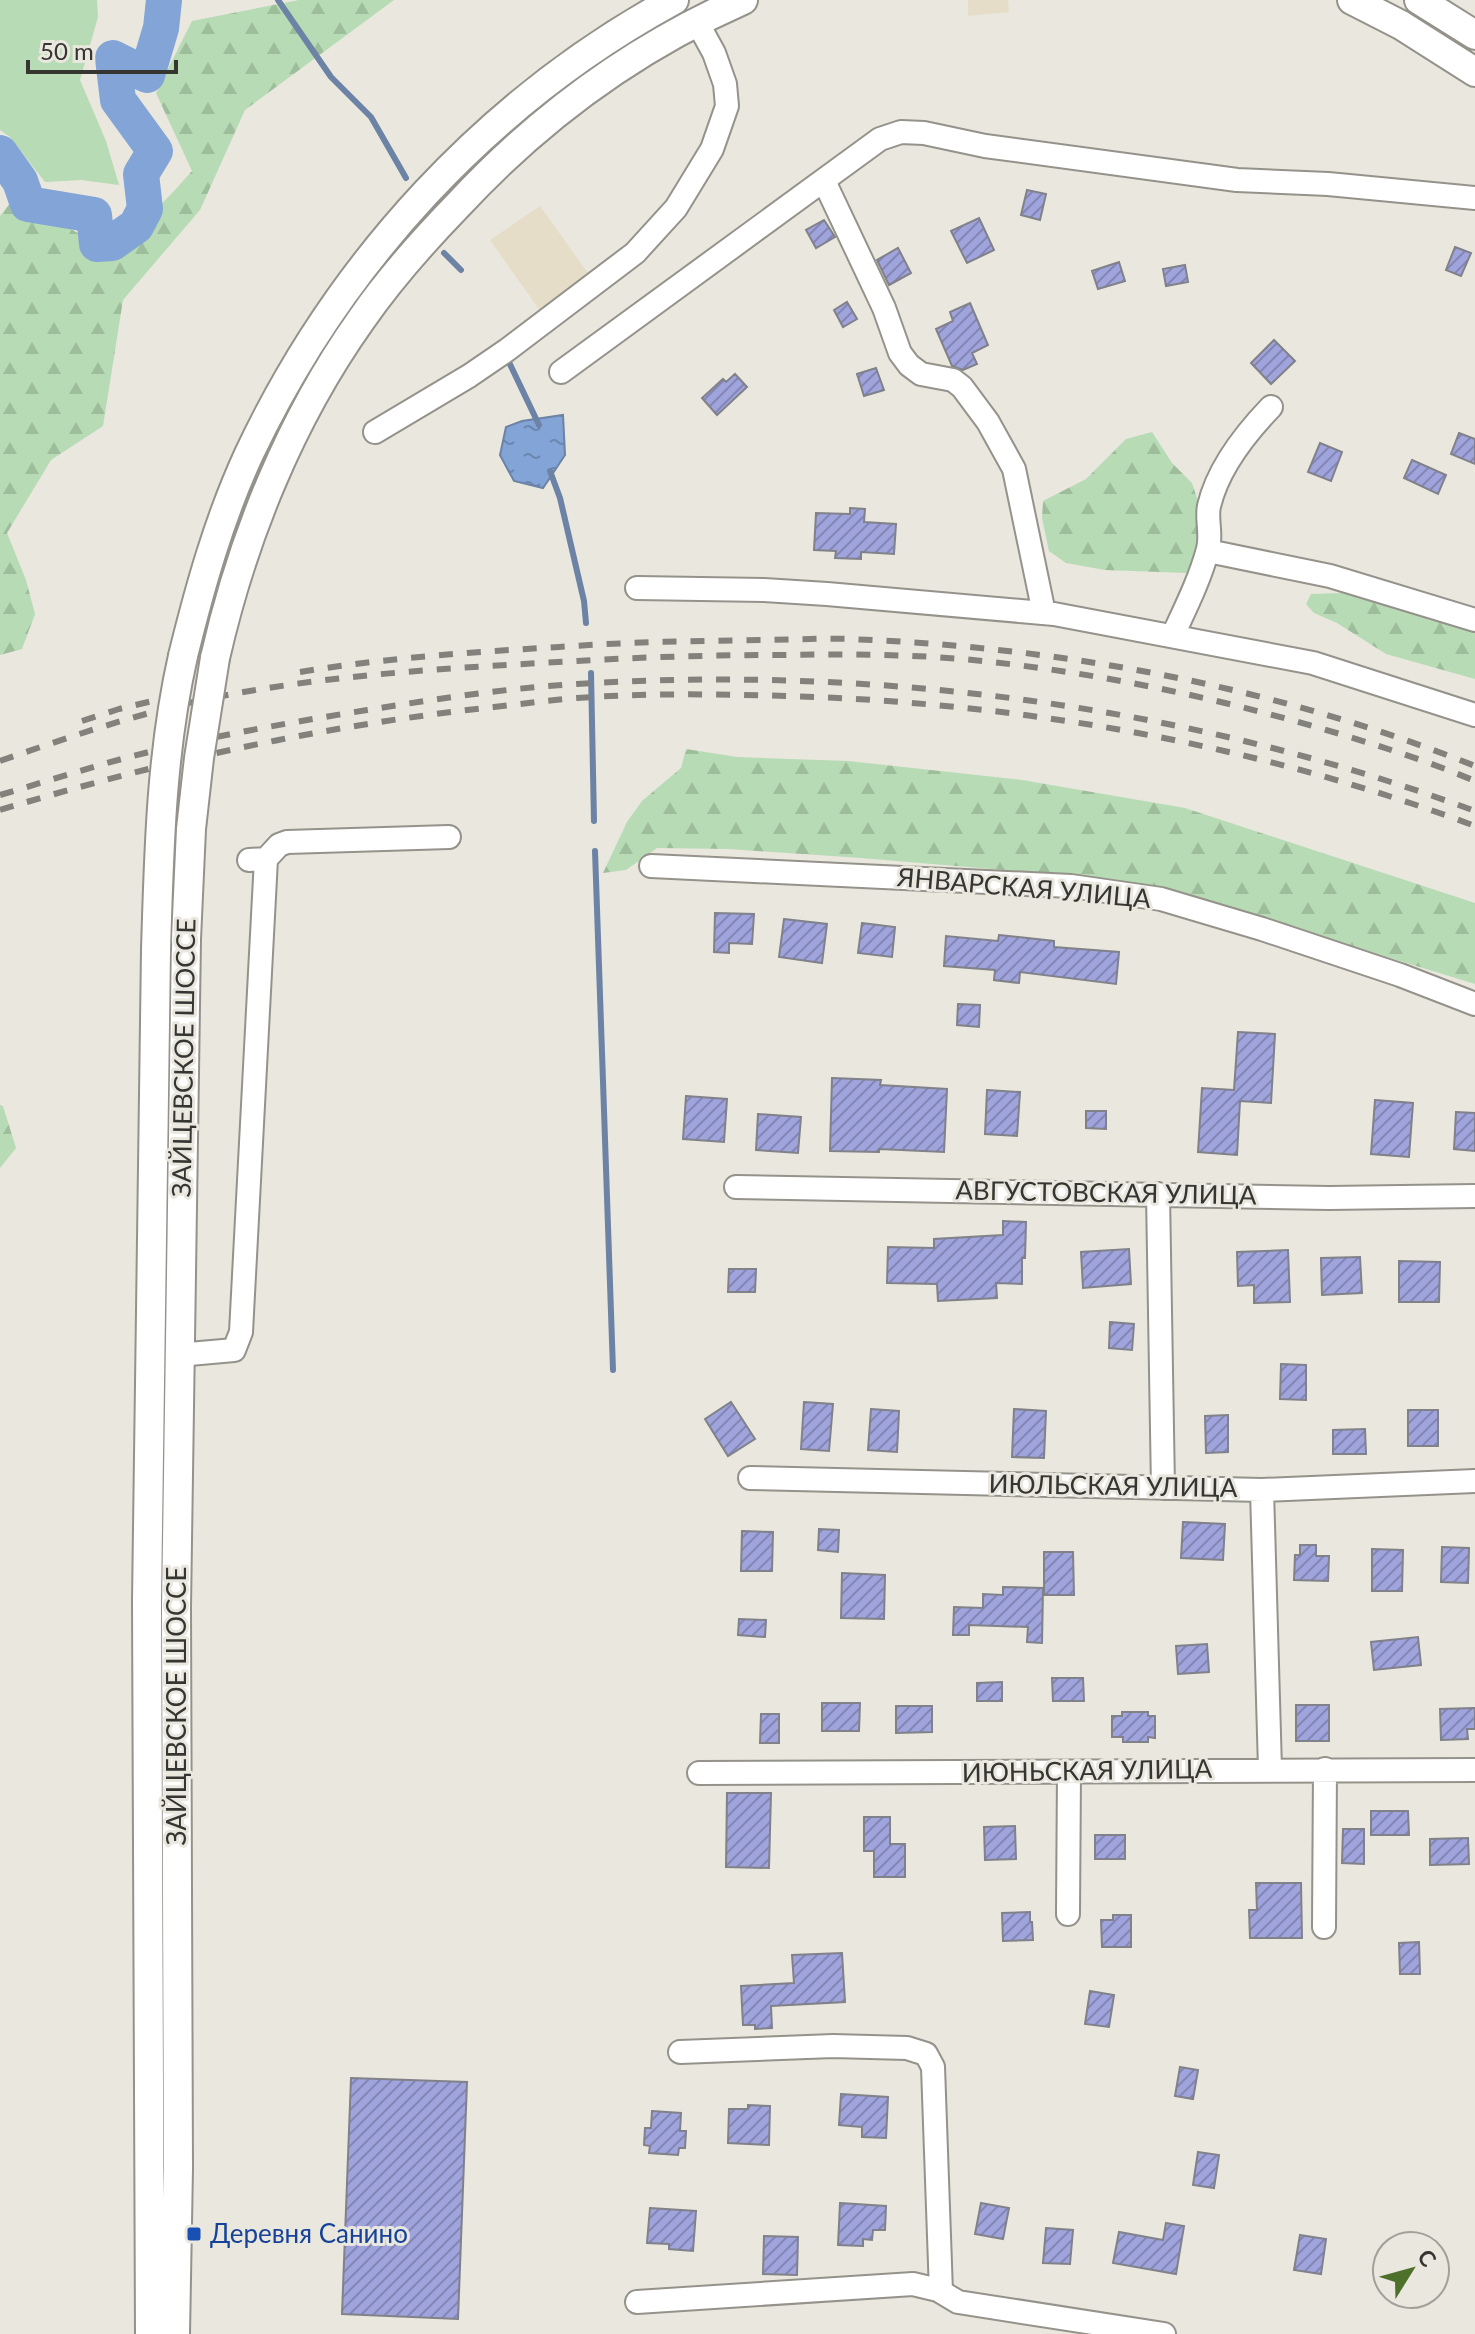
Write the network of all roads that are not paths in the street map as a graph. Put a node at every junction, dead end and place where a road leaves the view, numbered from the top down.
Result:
1 (674, 0) edge
2 (743, 0) edge
3 (1352, 0) edge
4 (1419, 0) edge
5 (697, 22) junction
6 (1475, 35) edge
7 (1475, 72) edge
8 (824, 181) junction
9 (1475, 198) edge
10 (561, 372) dead end
11 (1271, 407) dead end
12 (375, 432) dead end
13 (1208, 551) junction
14 (637, 588) dead end
15 (1044, 613) junction
16 (1475, 620) edge
17 (1173, 635) junction
18 (1475, 715) edge
19 (449, 837) dead end
20 (651, 866) dead end
21 (1475, 1004) edge
22 (736, 1187) dead end
23 (1158, 1194) junction
24 (1475, 1196) edge
25 (178, 1355) junction
26 (750, 1478) dead end
27 (1475, 1481) edge
28 (1163, 1488) junction
29 (1262, 1490) junction
30 (1270, 1769) junction
31 (1325, 1769) junction
32 (1475, 1770) edge
33 (1069, 1772) junction
34 (699, 1773) dead end
35 (1068, 1914) dead end
36 (1324, 1927) dead end
37 (680, 2052) dead end
38 (941, 2292) junction
39 (637, 2302) dead end
40 (150, 2334) edge
41 (175, 2334) edge
42 (1164, 2334) edge

1 - 40 main road, ЗАЙЦЕВСКОЕ ШОССЕ, bridge
2 - 5 main road, ЗАЙЦЕВСКОЕ ШОССЕ
3 - 7 main road
4 - 6 main road
5 - 12 street
5 - 25 main road, ЗАЙЦЕВСКОЕ ШОССЕ, bridge
8 - 9 street
8 - 10 street
8 - 15 street
11 - 13 street
13 - 16 street
13 - 17 street
14 - 15 street
15 - 17 street
17 - 18 street
19 - 25 street
20 - 21 street, ЯНВАРСКАЯ УЛИЦА
22 - 23 street, АВГУСТОВСКАЯ УЛИЦА
23 - 24 street, АВГУСТОВСКАЯ УЛИЦА
23 - 28 street
25 - 41 main road, ЗАЙЦЕВСКОЕ ШОССЕ
26 - 28 street, ИЮЛЬСКАЯ УЛИЦА
27 - 29 street, ИЮЛЬСКАЯ УЛИЦА
28 - 29 street, ИЮЛЬСКАЯ УЛИЦА
29 - 30 street
30 - 31 street, ИЮНЬСКАЯ УЛИЦА
30 - 33 street, ИЮНЬСКАЯ УЛИЦА
31 - 32 street, ИЮНЬСКАЯ УЛИЦА
31 - 36 street
33 - 34 street, ИЮНЬСКАЯ УЛИЦА
33 - 35 street
37 - 38 street
38 - 39 street
38 - 42 street

